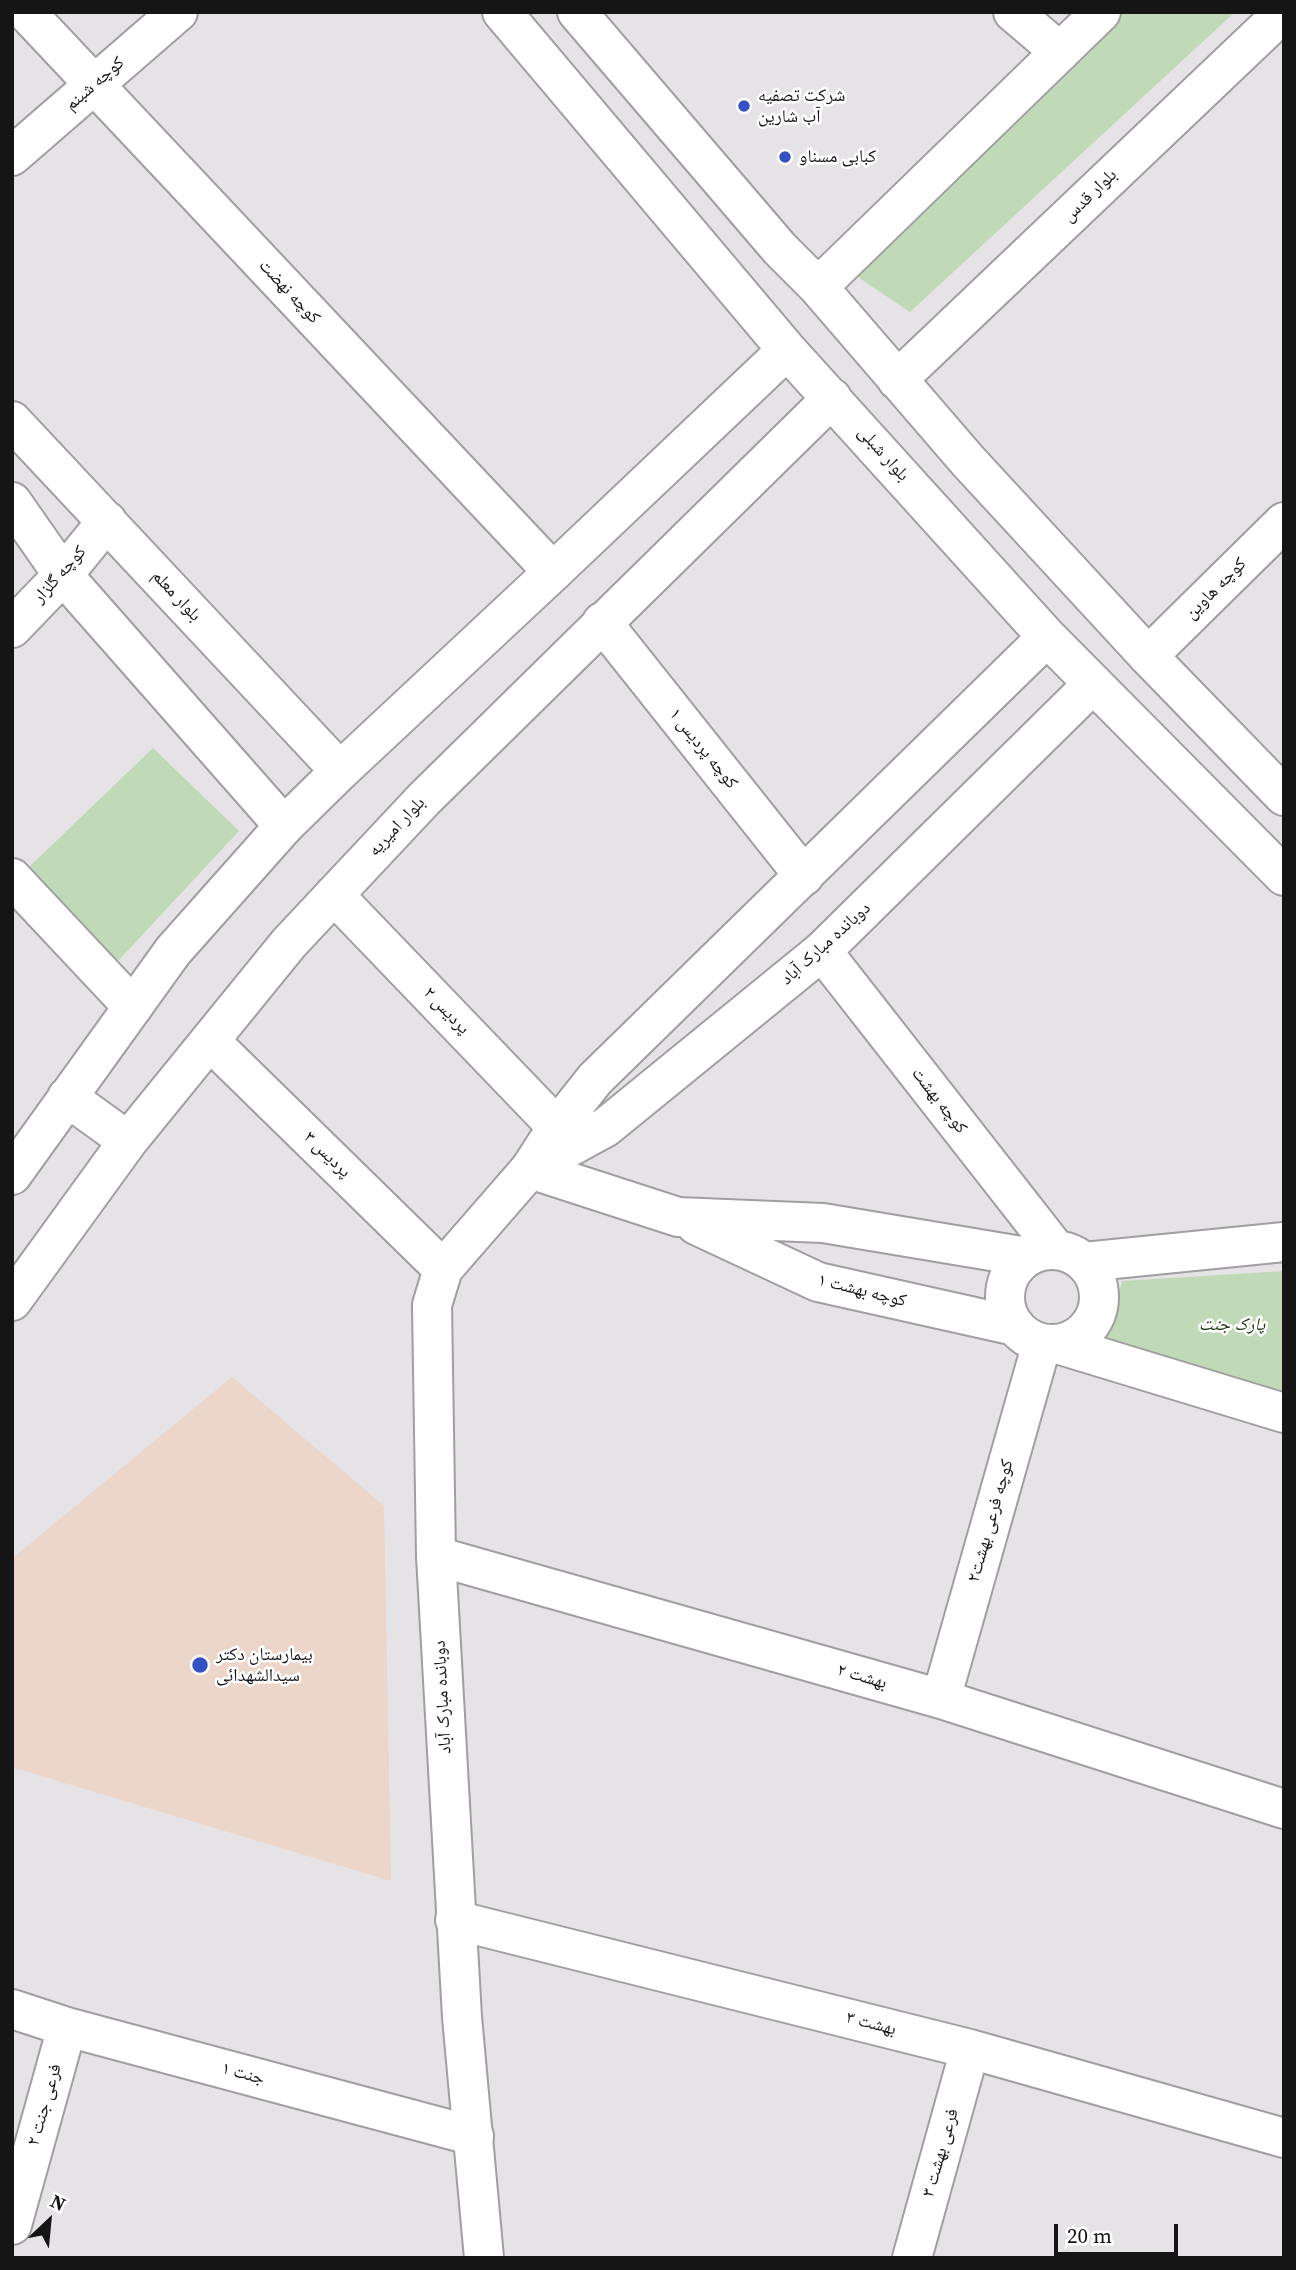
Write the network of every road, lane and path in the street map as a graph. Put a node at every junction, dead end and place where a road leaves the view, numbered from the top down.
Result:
1 (26, 12) edge
2 (178, 12) edge
3 (502, 12) edge
4 (577, 12) edge
5 (1013, 12) edge
6 (1101, 12) edge
7 (1279, 26) edge
8 (1060, 52) junction
9 (94, 85) junction
10 (12, 156) edge
11 (818, 287) junction
12 (788, 350) junction
13 (897, 380) junction
14 (832, 398) junction
15 (12, 421) edge
16 (12, 502) edge
17 (107, 521) junction
18 (1284, 522) edge
19 (553, 572) junction
20 (63, 575) junction
21 (602, 622) junction
22 (12, 628) edge
23 (1047, 637) junction
24 (1148, 656) junction
25 (1093, 684) junction
26 (340, 771) junction
27 (1284, 796) edge
28 (284, 826) junction
29 (804, 876) junction
30 (1284, 876) edge
31 (12, 878) edge
32 (334, 895) junction
33 (822, 951) junction
34 (133, 1007) junction
35 (210, 1041) junction
36 (67, 1097) junction
37 (557, 1127) junction
38 (128, 1141) junction
39 (530, 1169) junction
40 (12, 1175) edge
41 (678, 1217) junction
42 (1284, 1242) edge
43 (1055, 1256) junction
44 (443, 1269) junction
45 (12, 1301) edge
46 (1038, 1337) junction
47 (1284, 1413) edge
48 (436, 1556) junction
49 (941, 1699) junction
50 (1284, 1809) edge
51 (455, 1920) junction
52 (12, 2009) edge
53 (67, 2027) junction
54 (970, 2049) junction
55 (474, 2136) junction
56 (1284, 2138) edge
57 (12, 2225) edge
58 (484, 2258) edge
59 (912, 2258) edge

1 - 9 street, کوچه نهضت
2 - 9 street, کوچه شبنم
3 - 12 street, بلوار شبلی
4 - 11 street
5 - 8 street
6 - 8 street
7 - 13 street, بلوار قدس
8 - 11 street
9 - 10 street, کوچه شبنم
9 - 19 street, کوچه نهضت
11 - 13 street
12 - 14 street, بلوار شبلی
12 - 19 street
13 - 24 street
14 - 21 street, بلوار امیریه
14 - 23 street, بلوار شبلی
15 - 17 street, بلوار معلم
16 - 20 street
17 - 20 street, کوچه گلزار
17 - 26 street, بلوار معلم
18 - 24 street, کوچه هاوین
19 - 26 street
20 - 22 street, کوچه گلزار
20 - 28 street
21 - 29 street, کوچه پردیس ۱
21 - 32 street, بلوار امیریه
23 - 25 street, بلوار شبلی
23 - 29 street, دوبانده مبارک آباد
24 - 27 street
25 - 30 street, بلوار شبلی
25 - 33 street, دوبانده مبارک آباد
26 - 28 street
28 - 34 street
29 - 37 street, دوبانده مبارک آباد
31 - 34 street
32 - 35 street, بلوار امیریه
32 - 37 street, پردیس ۲
33 - 39 street, دوبانده مبارک آباد
33 - 43 street, کوچه بهشت
34 - 36 street
35 - 38 street, بلوار امیریه
35 - 44 street, پردیس ۳
36 - 38 street
36 - 40 street
37 - 39 street, دوبانده مبارک آباد
38 - 45 street, بلوار امیریه
39 - 41 street
39 - 44 street, دوبانده مبارک آباد
41 - 43 street
41 - 46 street, کوچه بهشت ۱
42 - 43 street
43 - 46 street
43 - 46 street
44 - 48 street, دوبانده مبارک آباد
46 - 47 street, کوچه بهشت ۱
46 - 49 street, کوچه فرعی بهشت۲
48 - 49 street, بهشت ۲
48 - 51 street, دوبانده مبارک آباد
49 - 50 street, بهشت ۲
51 - 54 street, بهشت ۳
51 - 55 street, دوبانده مبارک آباد
52 - 53 street, جنت ۱
53 - 55 street, جنت ۱
53 - 57 street, فرعی جنت ۲
54 - 56 street, بهشت ۳
54 - 59 street, فرعی بهشت ۳
55 - 58 street, دوبانده مبارک آباد

